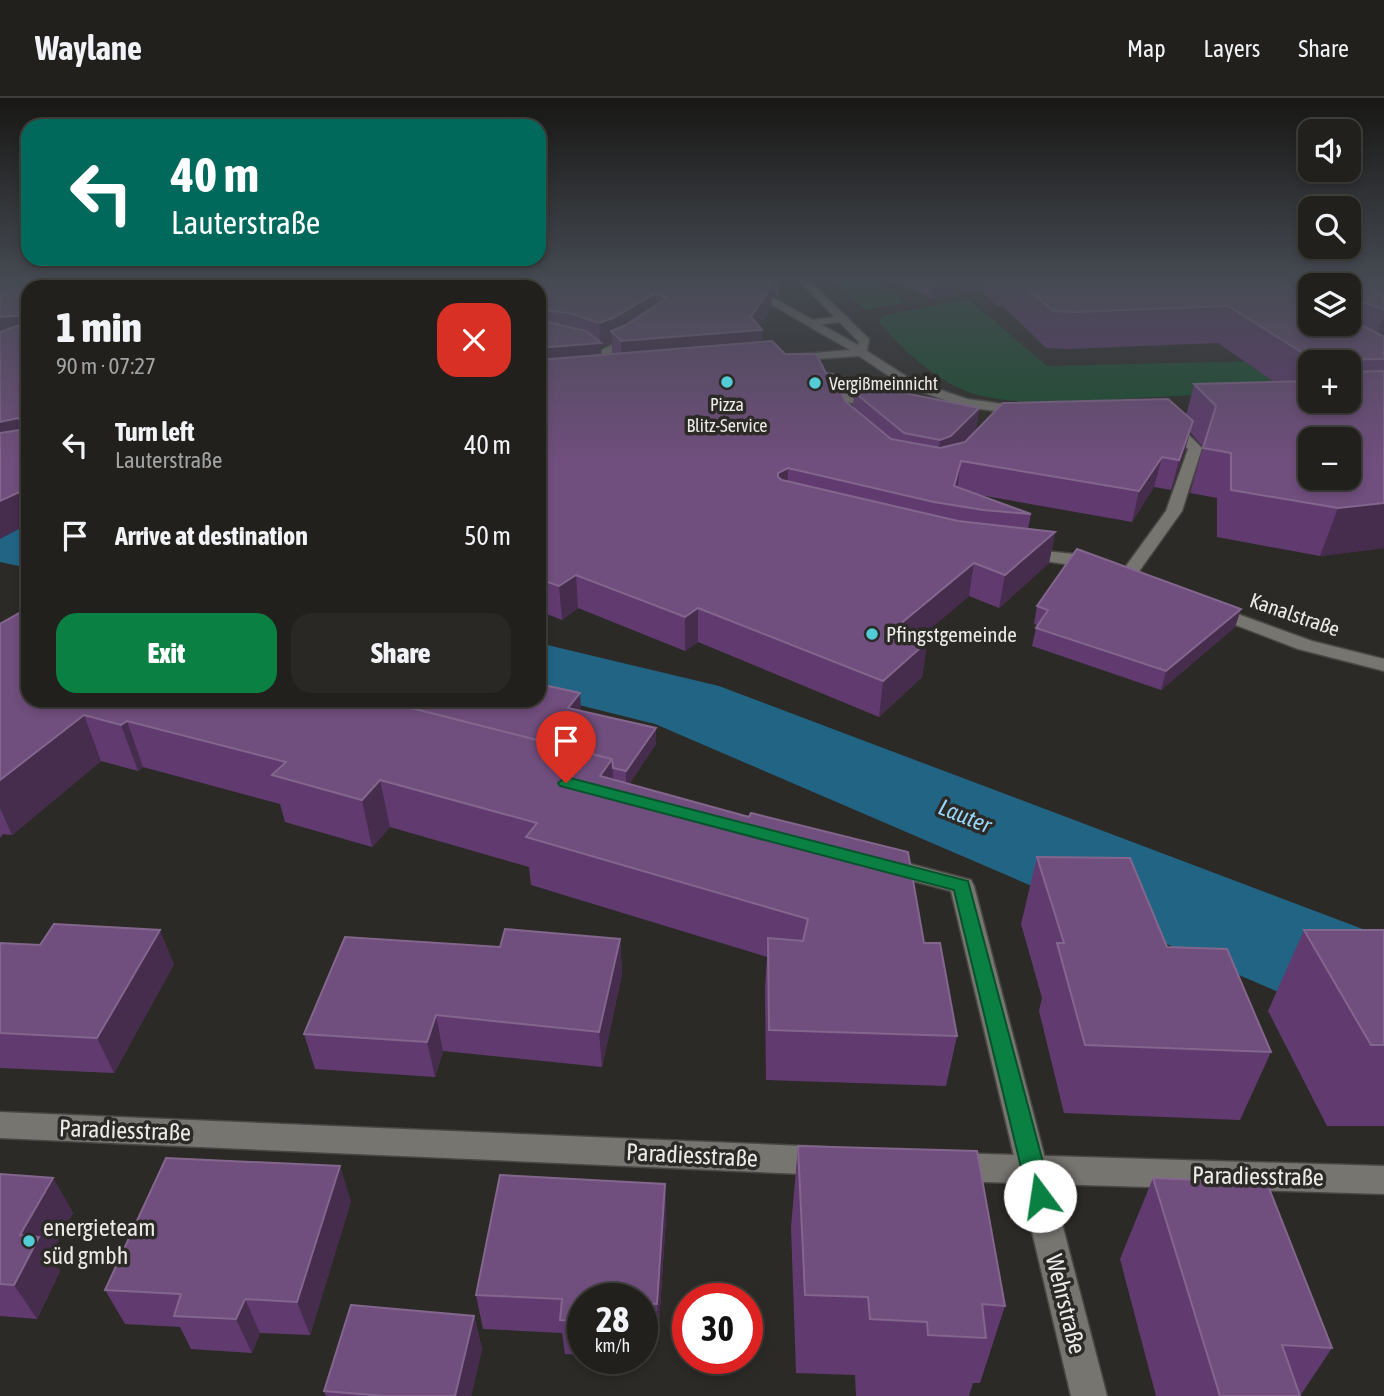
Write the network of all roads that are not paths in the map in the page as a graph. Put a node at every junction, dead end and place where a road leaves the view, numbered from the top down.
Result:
1 (632, 339) edge
2 (833, 339) edge
3 (863, 339) edge
4 (585, 347) edge
5 (860, 352) junction
6 (600, 354) junction
7 (780, 360) edge
8 (611, 362) edge
9 (908, 383) junction
10 (838, 391) junction
11 (891, 407) edge
12 (1008, 410) junction
13 (1035, 412) edge
14 (1165, 412) edge
15 (847, 415) edge
16 (998, 423) edge
17 (1004, 552) edge
18 (1200, 604) edge
19 (1384, 665) edge
20 (868, 861) edge
21 (0, 1125) edge
22 (854, 1163) edge
23 (923, 1166) edge
24 (1034, 1171) junction
25 (1384, 1180) edge
26 (1089, 1396) edge

1 - 6 street
2 - 5 street
3 - 5 street
4 - 6 street
5 - 7 street
5 - 9 street
6 - 8 street
9 - 10 street
9 - 12 street
10 - 11 street
10 - 15 street
12 - 13 street
12 - 16 street
14 - 17 street
18 - 19 street, Kanalstraße
20 - 24 street, Wehrstraße
21 - 22 street, Paradiesstraße
23 - 24 street, Paradiesstraße
24 - 25 street, Paradiesstraße
24 - 26 street, Wehrstraße

